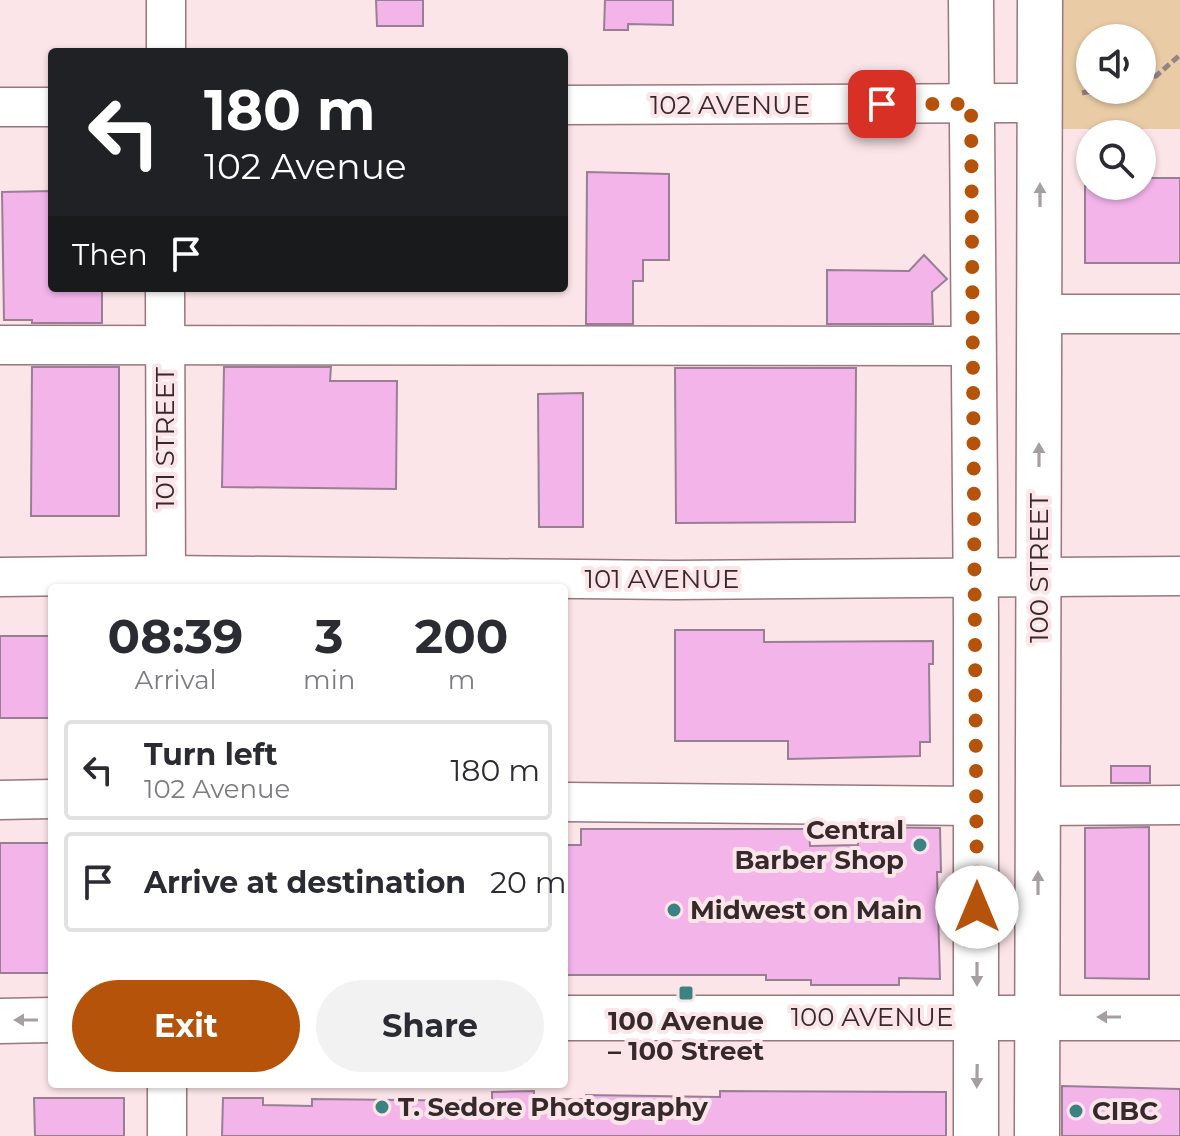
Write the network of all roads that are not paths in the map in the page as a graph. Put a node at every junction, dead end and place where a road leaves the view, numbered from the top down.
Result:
1 (166, 0) edge
2 (971, 0) edge
3 (1040, 0) edge
4 (166, 48) edge
5 (1040, 103) junction
6 (971, 104) junction
7 (568, 105) edge
8 (0, 107) edge
9 (48, 107) edge
10 (165, 292) edge
11 (1039, 314) junction
12 (1180, 314) edge
13 (165, 344) junction
14 (0, 345) edge
15 (974, 346) junction
16 (976, 576) junction
17 (1039, 576) junction
18 (1180, 576) edge
19 (0, 577) edge
20 (166, 582) edge
21 (48, 799) edge
22 (0, 800) edge
23 (568, 802) edge
24 (1180, 805) edge
25 (977, 806) junction
26 (1038, 806) junction
27 (978, 1017) junction
28 (1038, 1017) junction
29 (568, 1018) edge
30 (1180, 1018) edge
31 (48, 1020) edge
32 (0, 1021) edge
33 (167, 1088) edge
34 (167, 1136) edge
35 (976, 1136) edge
36 (1037, 1136) edge

1 - 4 street
2 - 6 main road
3 - 5 main road, 100 STREET
5 - 6 street, 102 AVENUE
11 -> 5 main road, 100 STREET
6 - 7 street, 102 AVENUE
6 - 15 main road
8 - 9 street
10 - 13 street, 101 STREET
11 - 12 street
17 -> 11 main road, 100 STREET
13 - 14 street
13 - 15 street
13 - 20 street, 101 STREET
15 - 16 main road
16 - 17 street, 101 AVENUE
16 - 20 street, 101 AVENUE
16 - 25 main road
17 - 18 street, 101 AVENUE
17 - 26 main road, 100 STREET
19 - 20 street, 101 AVENUE
21 - 22 street
23 - 25 street
24 - 26 street
25 -> 27 main road
28 -> 26 main road, 100 STREET
27 - 28 main road, 100 AVENUE
27 - 29 main road, 100 AVENUE
27 -> 35 main road
30 -> 28 main road, 100 AVENUE
28 - 36 main road, 100 STREET
31 -> 32 main road
33 - 34 street

